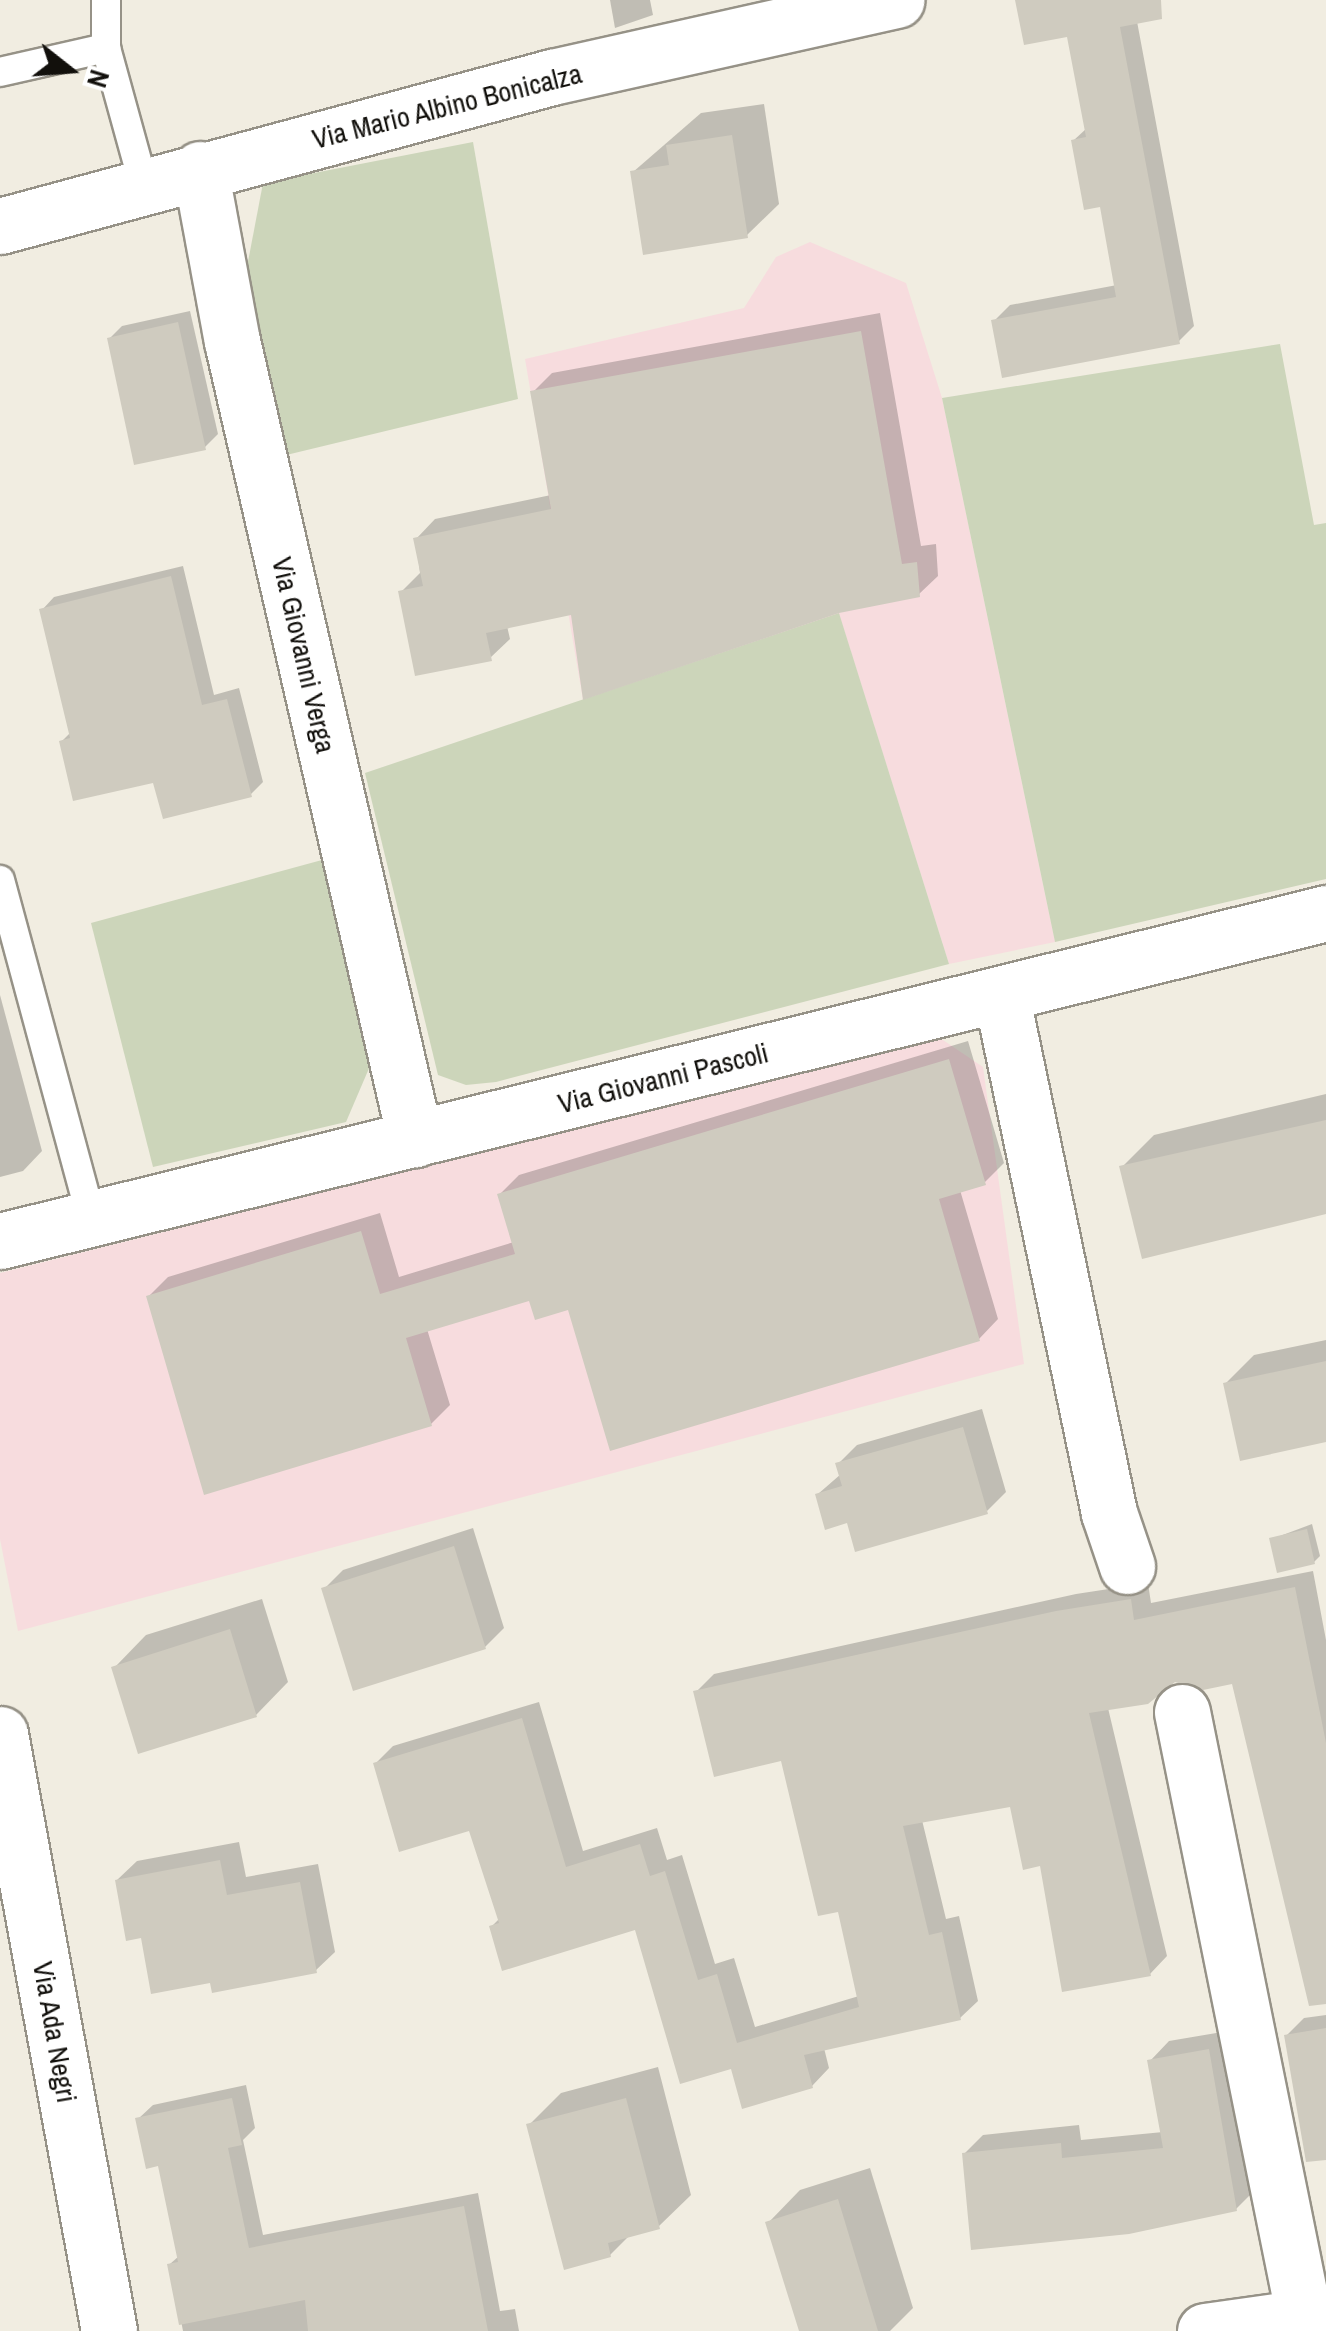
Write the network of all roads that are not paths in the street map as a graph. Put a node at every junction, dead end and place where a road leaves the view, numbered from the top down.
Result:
1 (106, 0) edge
2 (897, 0) edge
3 (106, 48) junction
4 (0, 72) edge
5 (200, 169) junction
6 (144, 186) junction
7 (0, 226) edge
8 (0, 880) edge
9 (1326, 913) edge
10 (1002, 994) junction
11 (415, 1139) junction
12 (91, 1218) junction
13 (0, 1241) edge
14 (1127, 1566) dead end
15 (1182, 1712) dead end
16 (0, 1734) edge
17 (1315, 2316) edge
18 (110, 2331) edge
19 (1205, 2331) edge

1 - 3 lane
2 - 5 street, Via Mario Albino Bonicalza
3 - 4 lane
3 - 6 lane
5 - 6 street, Via Mario Albino Bonicalza
5 - 11 street, Via Giovanni Verga
6 - 7 street, Via Mario Albino Bonicalza
8 - 12 lane
9 - 10 street, Via Giovanni Pascoli
10 - 11 street, Via Giovanni Pascoli
10 - 14 street
11 - 12 street, Via Giovanni Pascoli
12 - 13 street, Via Giovanni Pascoli
15 - 17 street
16 - 18 street, Via Ada Negri
17 - 19 street

